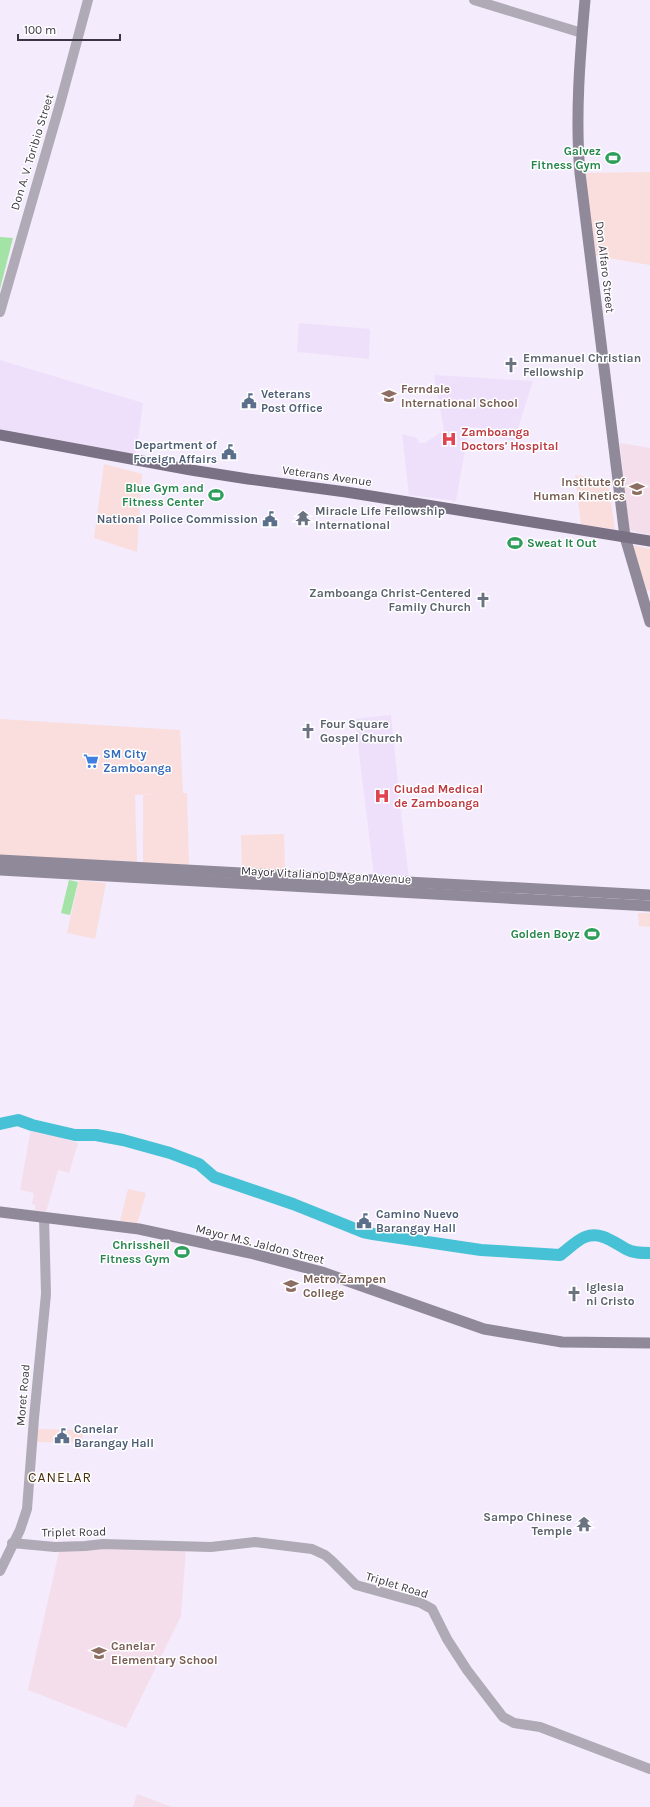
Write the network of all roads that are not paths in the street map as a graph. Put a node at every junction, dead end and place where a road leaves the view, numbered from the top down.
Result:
1 (88, 0) edge
2 (474, 0) edge
3 (585, 0) edge
4 (582, 33) junction
5 (0, 312) edge
6 (0, 435) edge
7 (625, 537) junction
8 (650, 541) edge
9 (650, 622) edge
10 (0, 860) edge
11 (127, 866) junction
12 (0, 870) edge
13 (126, 877) junction
14 (406, 887) junction
15 (547, 895) junction
16 (650, 895) edge
17 (650, 906) edge
18 (0, 1212) edge
19 (44, 1217) junction
20 (650, 1343) edge
21 (12, 1543) junction
22 (0, 1571) edge
23 (650, 1769) edge

1 - 5 street, Don A. V. Toribio Street
2 - 4 street
3 - 4 main road, Don Alfaro Street
4 - 7 main road, Don Alfaro Street
6 - 7 main road, Veterans Avenue
7 - 8 main road, Veterans Avenue
7 - 9 main road, Don Alfaro Street
10 - 11 main road, Mayor Vitaliano D. Agan Avenue
11 - 13 main road
11 - 14 main road, Mayor Vitaliano D. Agan Avenue
12 - 13 main road, Mayor Vitaliano D. Agan Avenue
13 - 14 main road, Mayor Vitaliano D. Agan Avenue
14 - 15 main road, Mayor Vitaliano D. Agan Avenue
15 - 16 main road, Mayor Vitaliano D. Agan Avenue
15 - 17 main road, Mayor Vitaliano D. Agan Avenue
18 - 19 main road, Mayor M.S. Jaldon Street
19 - 20 main road, Mayor M.S. Jaldon Street
19 - 21 street, Moret Road
21 - 22 street, Moret Road
21 - 23 street, Triplet Road

